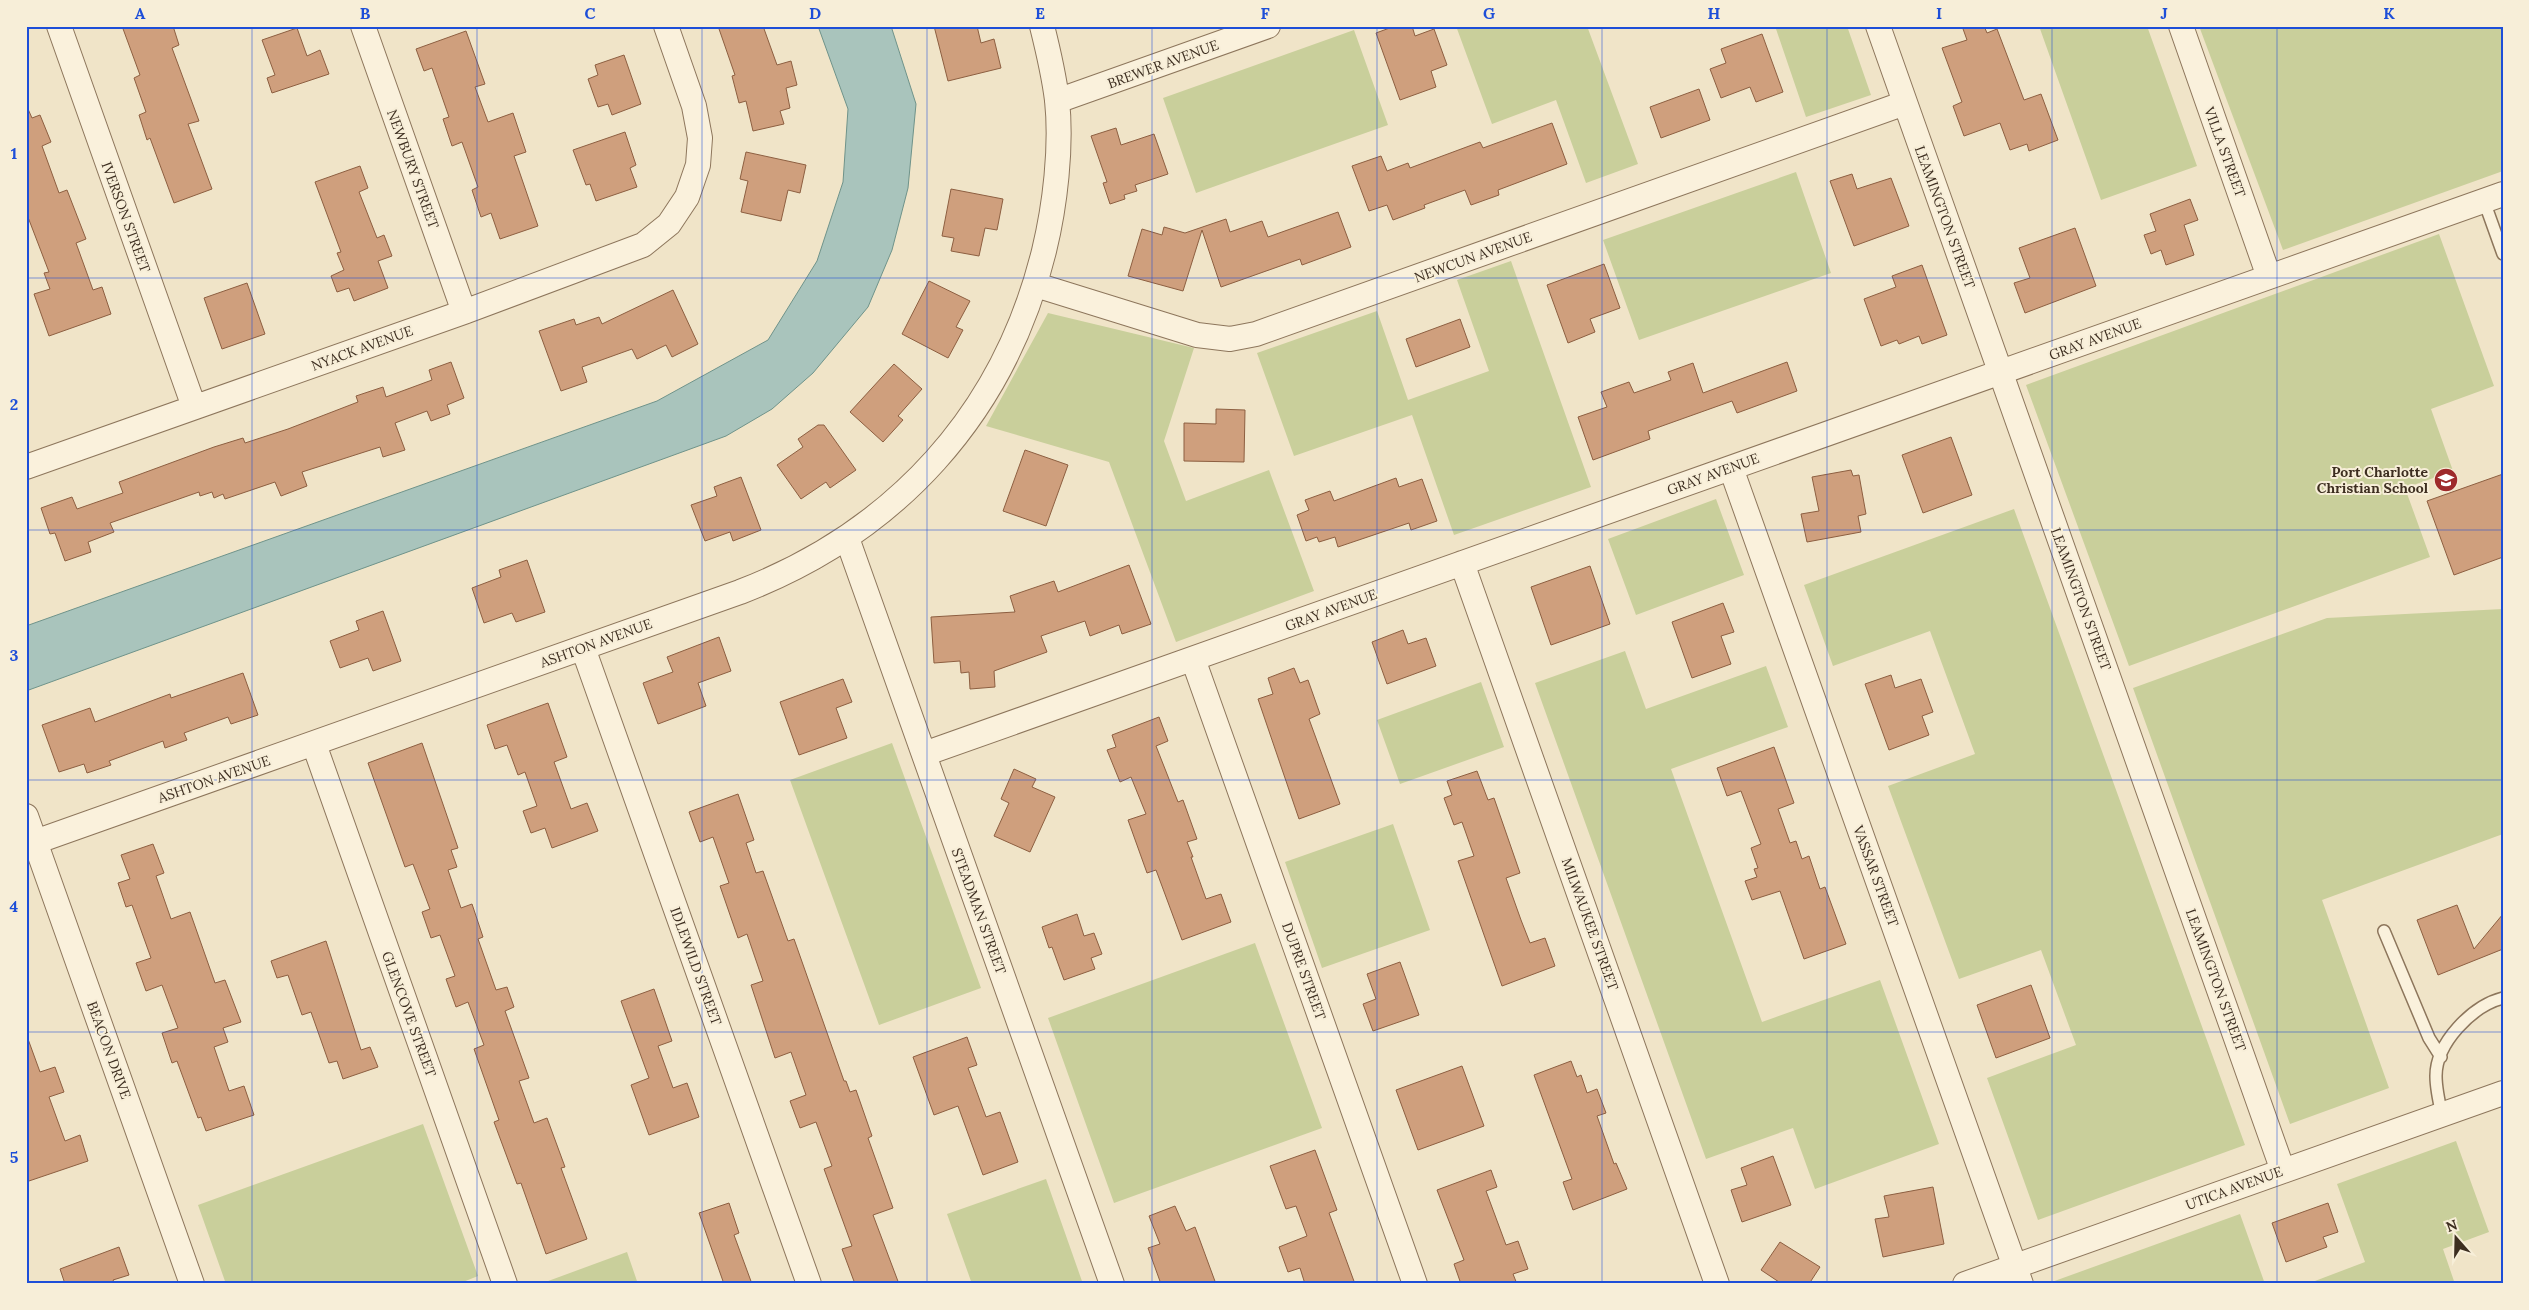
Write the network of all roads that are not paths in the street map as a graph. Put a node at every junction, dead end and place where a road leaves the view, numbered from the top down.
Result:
1 (59, 26) edge
2 (363, 26) edge
3 (666, 26) edge
4 (1042, 26) edge
5 (1268, 26) edge
6 (1878, 26) edge
7 (2181, 26) edge
8 (1057, 101) junction
9 (1905, 103) junction
10 (2493, 198) edge
11 (2503, 254) edge
12 (2270, 277) junction
13 (1036, 285) junction
14 (464, 312) junction
15 (2000, 373) junction
16 (194, 407) junction
17 (26, 467) edge
18 (1731, 468) junction
19 (847, 538) junction
20 (1462, 563) junction
21 (583, 648) junction
22 (1193, 659) junction
23 (314, 744) junction
24 (924, 754) junction
25 (26, 816) edge
26 (35, 842) junction
27 (2384, 931) dead end
28 (2503, 998) edge
29 (2441, 1056) junction
30 (2503, 1093) edge
31 (2442, 1115) junction
32 (2284, 1171) junction
33 (2018, 1275) edge
34 (192, 1284) edge
35 (505, 1284) edge
36 (809, 1284) edge
37 (1112, 1284) edge
38 (1414, 1284) edge
39 (1717, 1284) edge
40 (1965, 1284) edge

1 - 16 street, IVERSON STREET
2 - 14 street, NEWBURY STREET
3 - 14 street, NYACK AVENUE
4 - 8 street, ASHTON AVENUE
5 - 8 street, BREWER AVENUE
6 - 9 street, LEAMINGTON STREET
7 - 12 street, VILLA STREET
8 - 13 street, ASHTON AVENUE
9 - 13 street, NEWCUN AVENUE
9 - 15 street, LEAMINGTON STREET
10 - 11 lane
10 - 12 street, GRAY AVENUE
12 - 15 street, GRAY AVENUE
13 - 19 street, ASHTON AVENUE
14 - 16 street, NYACK AVENUE
15 - 18 street, GRAY AVENUE
15 - 32 street, LEAMINGTON STREET
16 - 17 street, NYACK AVENUE
18 - 20 street, GRAY AVENUE
18 - 33 street, VASSAR STREET
19 - 21 street, ASHTON AVENUE
19 - 24 street, STEADMAN STREET
20 - 22 street, GRAY AVENUE
20 - 39 street, MILWAUKEE STREET
21 - 23 street, ASHTON AVENUE
21 - 36 street, IDLEWILD STREET
22 - 24 street, GRAY AVENUE
22 - 38 street, DUPRE STREET
23 - 26 street, ASHTON AVENUE
23 - 35 street, GLENCOVE STREET
24 - 37 street, STEADMAN STREET
25 - 26 street, BEACON DRIVE
26 - 34 street, BEACON DRIVE
27 - 29 lane
28 - 29 lane
29 - 31 lane
30 - 31 street, UTICA AVENUE
31 - 32 street, UTICA AVENUE
32 - 33 street, UTICA AVENUE
33 - 40 street, UTICA AVENUE

